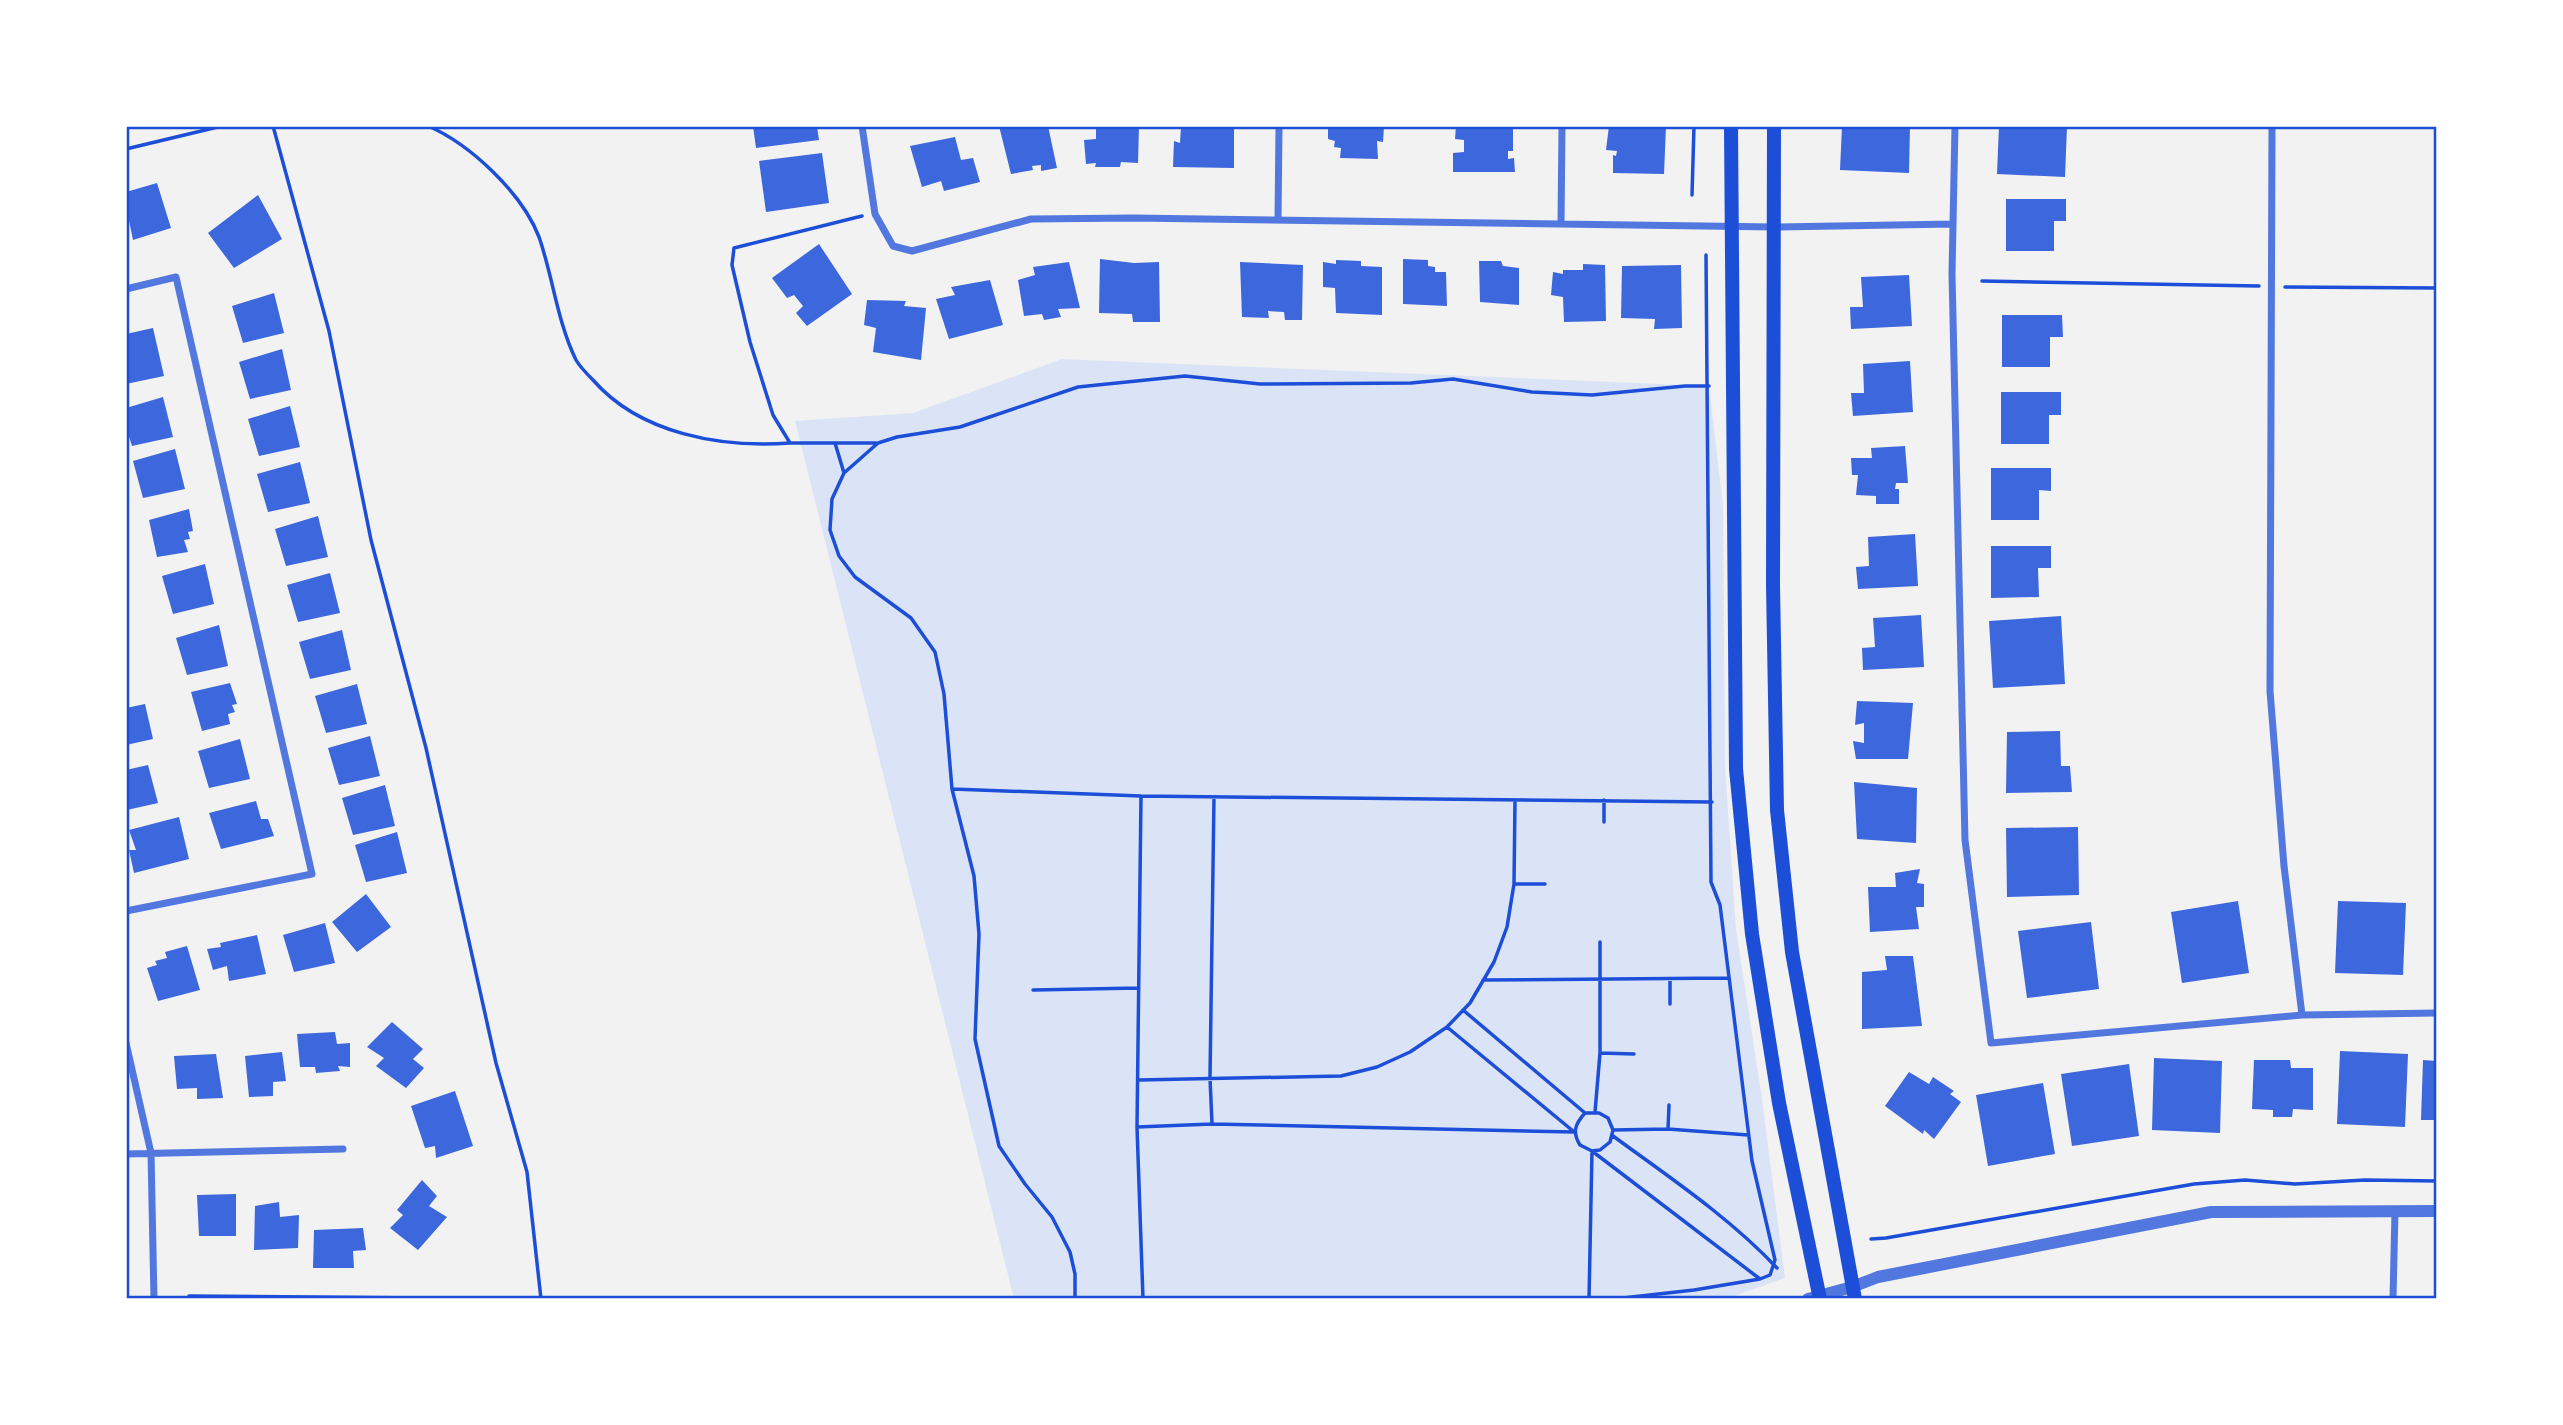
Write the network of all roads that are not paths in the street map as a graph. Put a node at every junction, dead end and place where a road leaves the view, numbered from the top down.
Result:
1 (862, 126) edge
2 (1279, 126) edge
3 (1562, 126) edge
4 (1731, 126) edge
5 (1774, 126) edge
6 (1955, 126) edge
7 (2272, 126) edge
8 (1278, 220) junction
9 (1561, 224) junction
10 (1953, 224) junction
11 (1730, 227) junction
12 (1774, 227) junction
13 (126, 289) edge
14 (126, 911) edge
15 (2437, 1013) edge
16 (2302, 1015) junction
17 (126, 1042) edge
18 (343, 1149) dead end
19 (151, 1153) junction
20 (126, 1154) edge
21 (2395, 1210) junction
22 (2437, 1211) edge
23 (1854, 1293) edge
24 (1816, 1298) edge
25 (154, 1299) edge
26 (2393, 1299) edge

1 - 8 street
2 - 8 street
3 - 9 street
4 - 11 main road
5 - 12 main road
6 - 10 street
7 - 16 street
8 - 9 street
9 - 11 street
10 - 12 street
10 - 16 street
11 - 12 street
11 - 24 main road
12 - 23 main road
13 - 14 street
15 - 16 street
17 - 19 street
18 - 19 street
19 - 20 street
19 - 25 street
21 - 22 street
21 - 23 street
21 - 26 street
23 - 24 street

